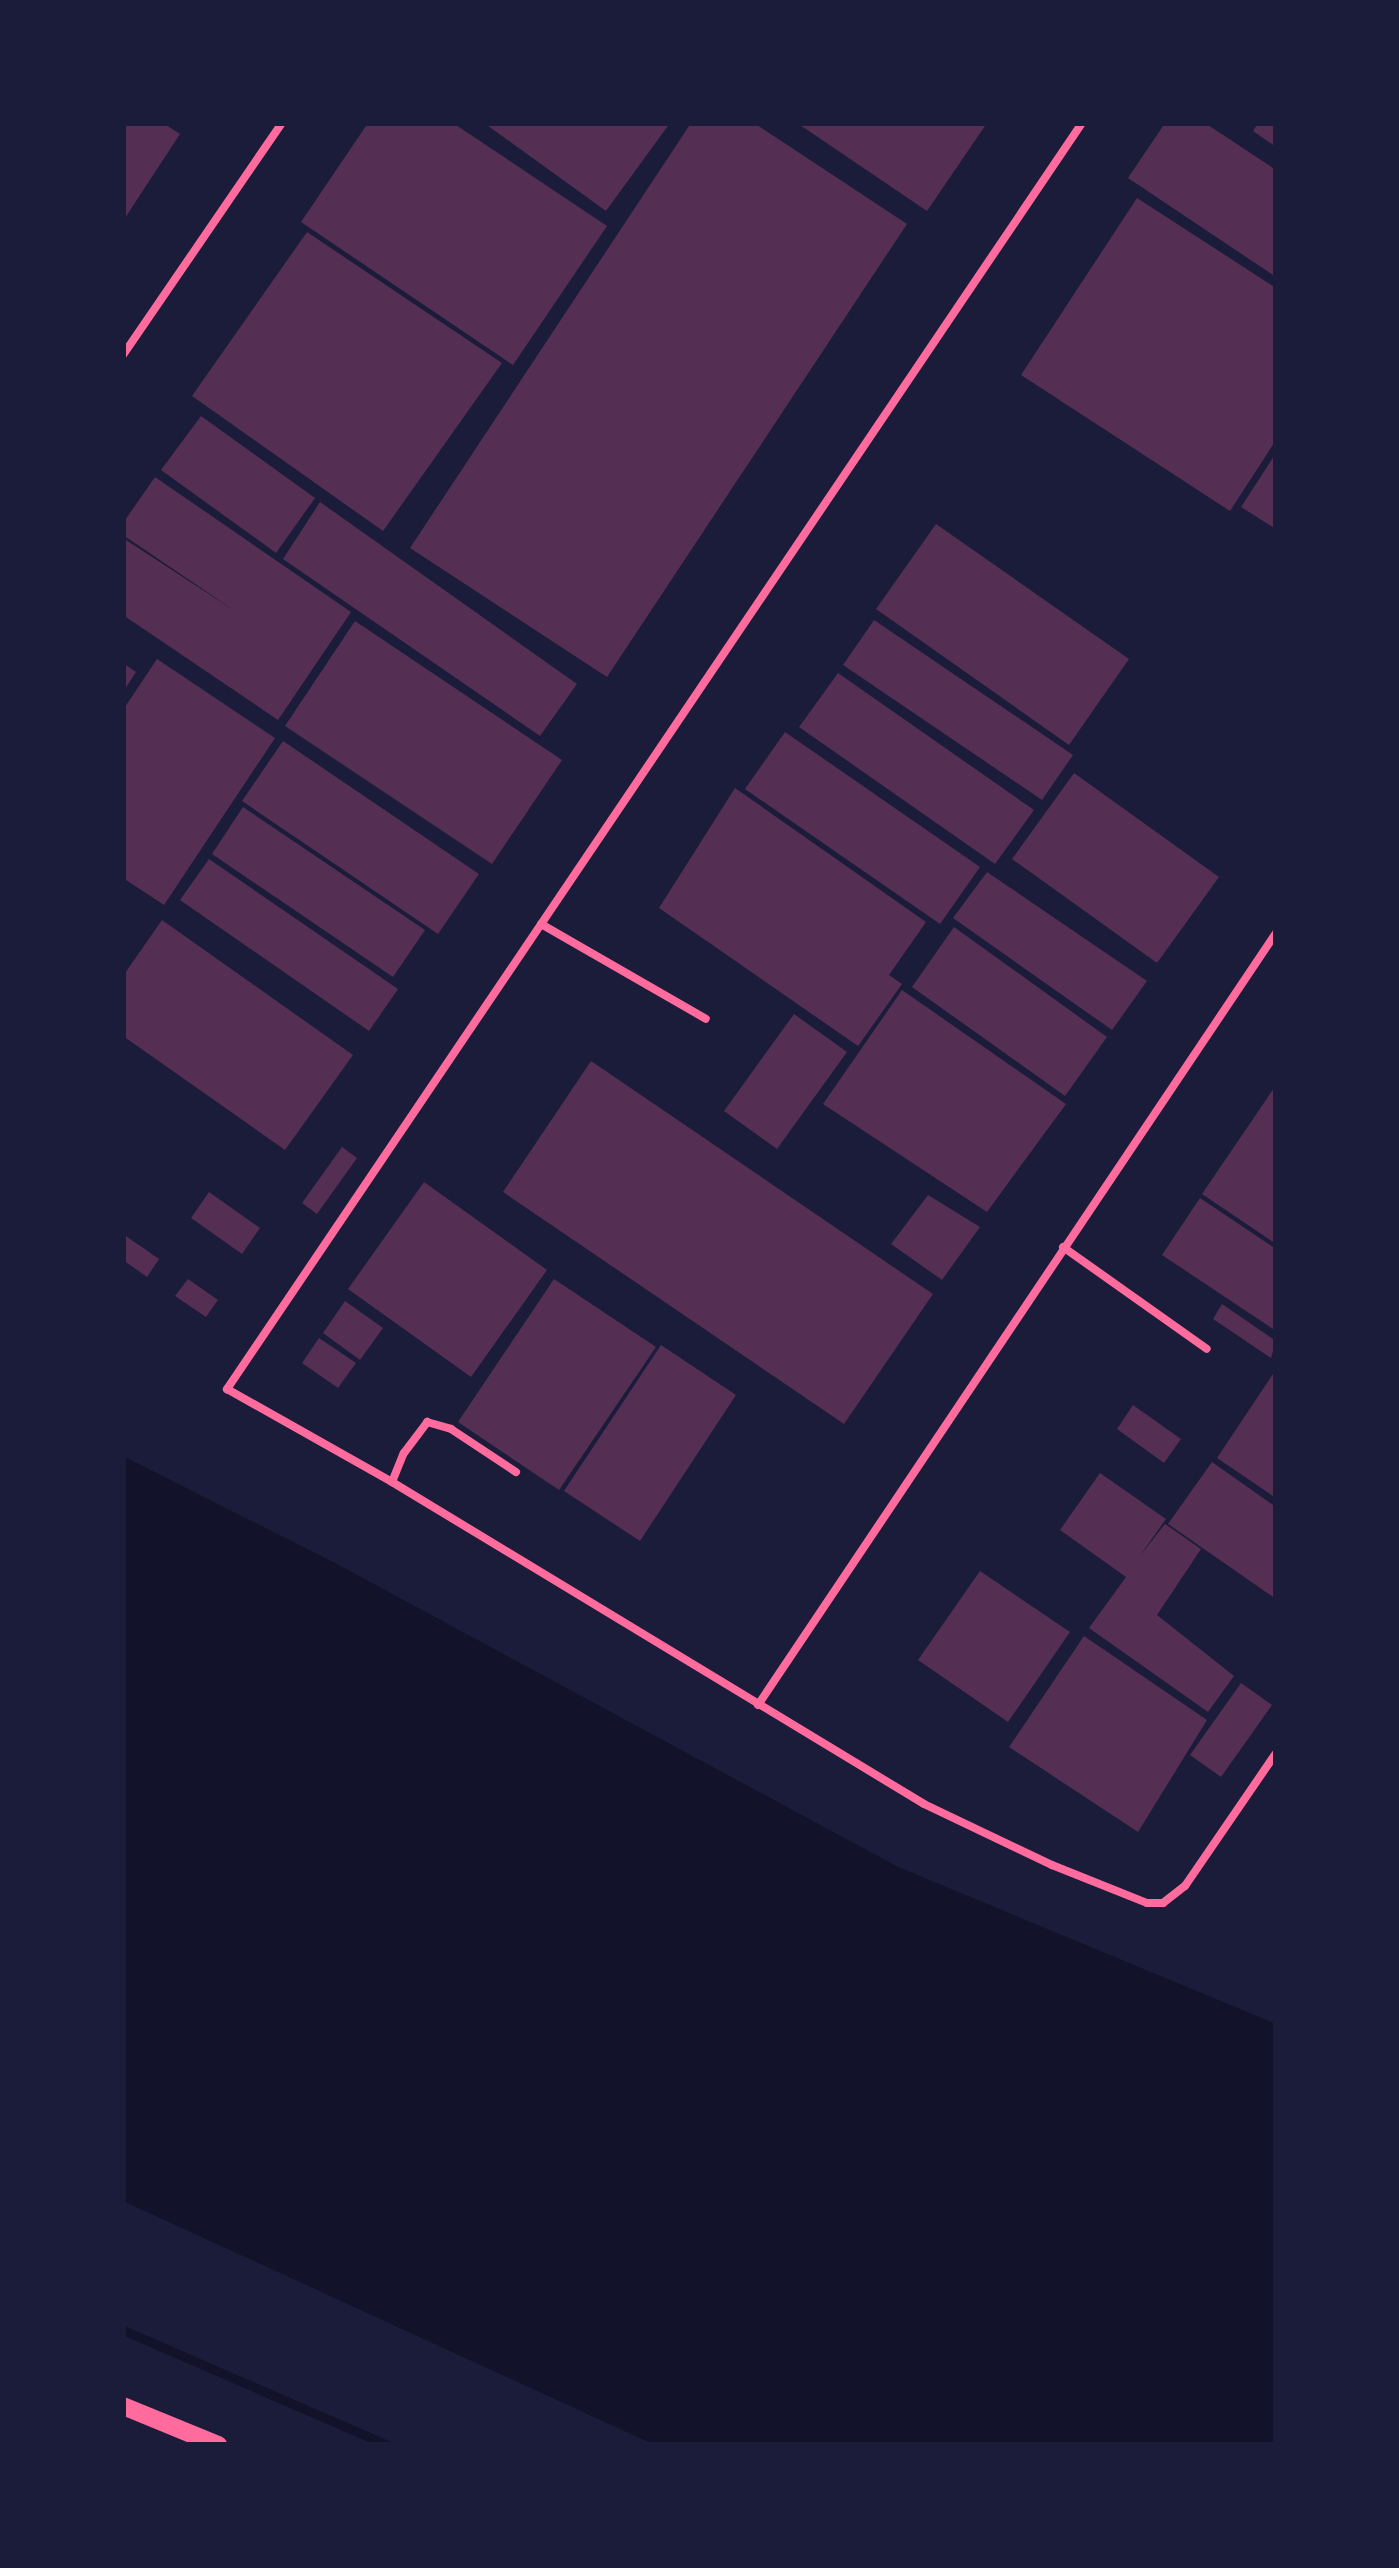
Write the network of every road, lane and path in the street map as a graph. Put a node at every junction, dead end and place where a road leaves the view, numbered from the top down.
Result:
1 (282, 123) edge
2 (1082, 123) edge
3 (123, 355) edge
4 (541, 924) junction
5 (1276, 933) edge
6 (706, 1019) dead end
7 (1063, 1247) junction
8 (1207, 1349) dead end
9 (516, 1472) dead end
10 (392, 1482) junction
11 (758, 1705) junction
12 (1276, 1753) edge
13 (123, 2406) edge
14 (218, 2445) edge

1 - 3 lane
2 - 4 lane
4 - 6 lane
4 - 10 lane
5 - 7 lane
7 - 8 lane
7 - 11 lane
9 - 10 lane
10 - 11 lane
11 - 12 lane
13 - 14 street

